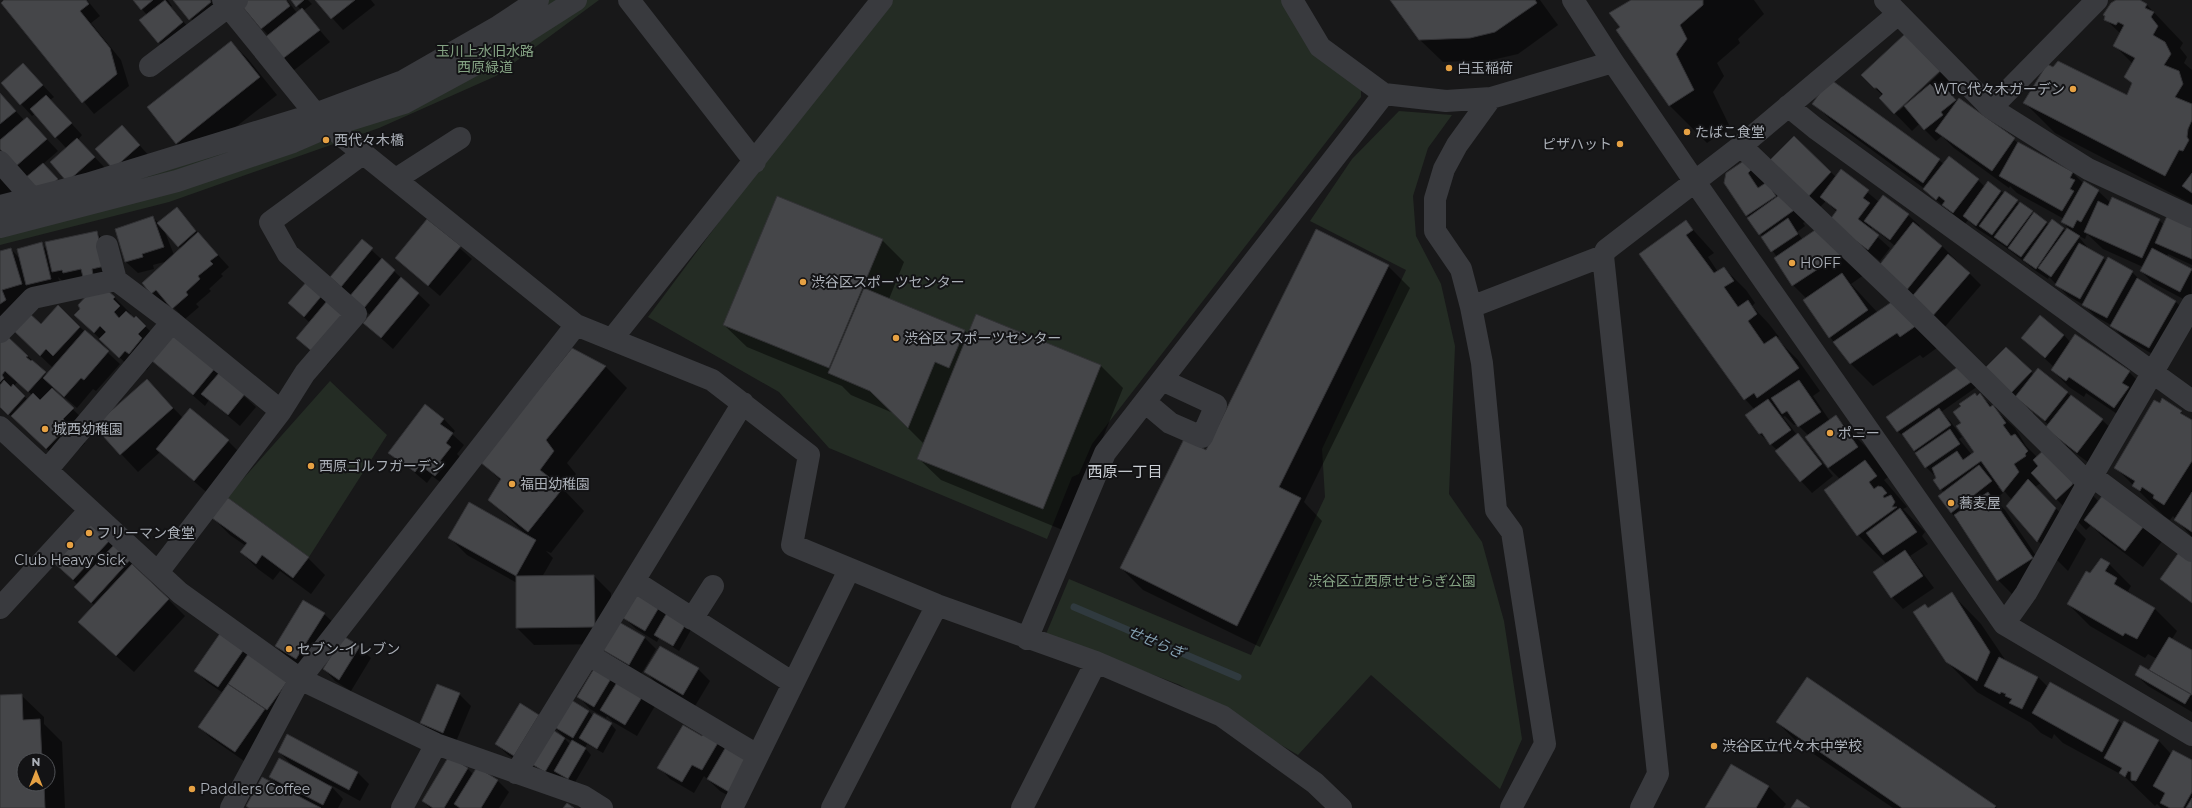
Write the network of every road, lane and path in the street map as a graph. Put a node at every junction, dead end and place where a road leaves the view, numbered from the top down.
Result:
1 (538, 0) edge
2 (576, 0) edge
3 (629, 0) edge
4 (882, 0) edge
5 (1292, 0) edge
6 (1573, 0) edge
7 (2097, 0) edge
8 (230, 2) edge
9 (1892, 7) edge
10 (1613, 62) junction
11 (150, 66) dead end
12 (1384, 94) junction
13 (1491, 98) junction
14 (1788, 106) junction
15 (1991, 108) junction
16 (323, 120) junction
17 (460, 138) dead end
18 (1741, 146) junction
19 (364, 153) junction
20 (0, 162) edge
21 (755, 162) junction
22 (396, 180) junction
23 (1695, 182) junction
24 (32, 198) junction
25 (0, 206) edge
26 (2192, 217) edge
27 (0, 227) edge
28 (107, 246) dead end
29 (1603, 256) junction
30 (116, 280) junction
31 (2192, 305) edge
32 (1471, 307) junction
33 (172, 322) junction
34 (576, 325) junction
35 (0, 332) edge
36 (612, 339) junction
37 (2152, 374) junction
38 (1162, 380) junction
39 (2192, 401) edge
40 (1145, 402) junction
41 (743, 403) junction
42 (280, 411) junction
43 (0, 428) edge
44 (47, 470) junction
45 (2090, 480) junction
46 (90, 510) junction
47 (2192, 551) edge
48 (849, 570) junction
49 (158, 572) junction
50 (634, 581) junction
51 (713, 586) dead end
52 (937, 605) junction
53 (0, 608) edge
54 (692, 619) junction
55 (2004, 624) junction
56 (1027, 639) junction
57 (589, 655) junction
58 (1096, 662) junction
59 (300, 679) junction
60 (793, 683) junction
61 (2192, 735) edge
62 (436, 744) junction
63 (758, 754) junction
64 (516, 773) junction
65 (231, 808) edge
66 (402, 808) edge
67 (602, 808) edge
68 (732, 808) edge
69 (832, 808) edge
70 (1022, 808) edge
71 (1341, 808) edge
72 (1511, 808) edge
73 (1641, 808) edge

1 - 16 street
2 - 16 street
3 - 21 street
4 - 21 street
5 - 12 street
6 - 10 street
7 - 15 street
8 - 11 street
8 - 16 street
9 - 14 street
9 - 15 street
10 - 13 street
10 - 23 street
12 - 13 street
12 - 38 street
13 - 32 street
14 - 18 street
14 - 37 street
15 - 26 street
16 - 19 street
16 - 24 street
16 - 27 street
17 - 22 street
18 - 23 street
18 - 45 street
19 - 22 street
19 - 42 street
20 - 24 street
21 - 36 street
22 - 34 street
23 - 29 street
23 - 55 street
24 - 25 street
28 - 30 street
29 - 32 street
29 - 73 street
30 - 33 street
30 - 35 street
31 - 37 street
32 - 72 street
33 - 42 street
33 - 44 street
34 - 36 street
34 - 59 street
36 - 41 street
37 - 39 street
37 - 45 street
38 - 40 street
38 - 40 street
40 - 56 street
41 - 48 street
41 - 50 street
42 - 49 street
43 - 44 street
44 - 46 street
45 - 47 street
45 - 55 street
46 - 49 street
46 - 53 street
48 - 52 street
48 - 60 street
49 - 59 street
50 - 54 street
50 - 57 street
51 - 54 street
52 - 56 street
52 - 69 street
54 - 60 street
55 - 61 street
56 - 58 street
57 - 63 street
57 - 64 street
58 - 70 street
58 - 71 street
59 - 62 street
59 - 65 street
60 - 63 street
62 - 64 street
62 - 66 street
63 - 68 street
64 - 67 street

